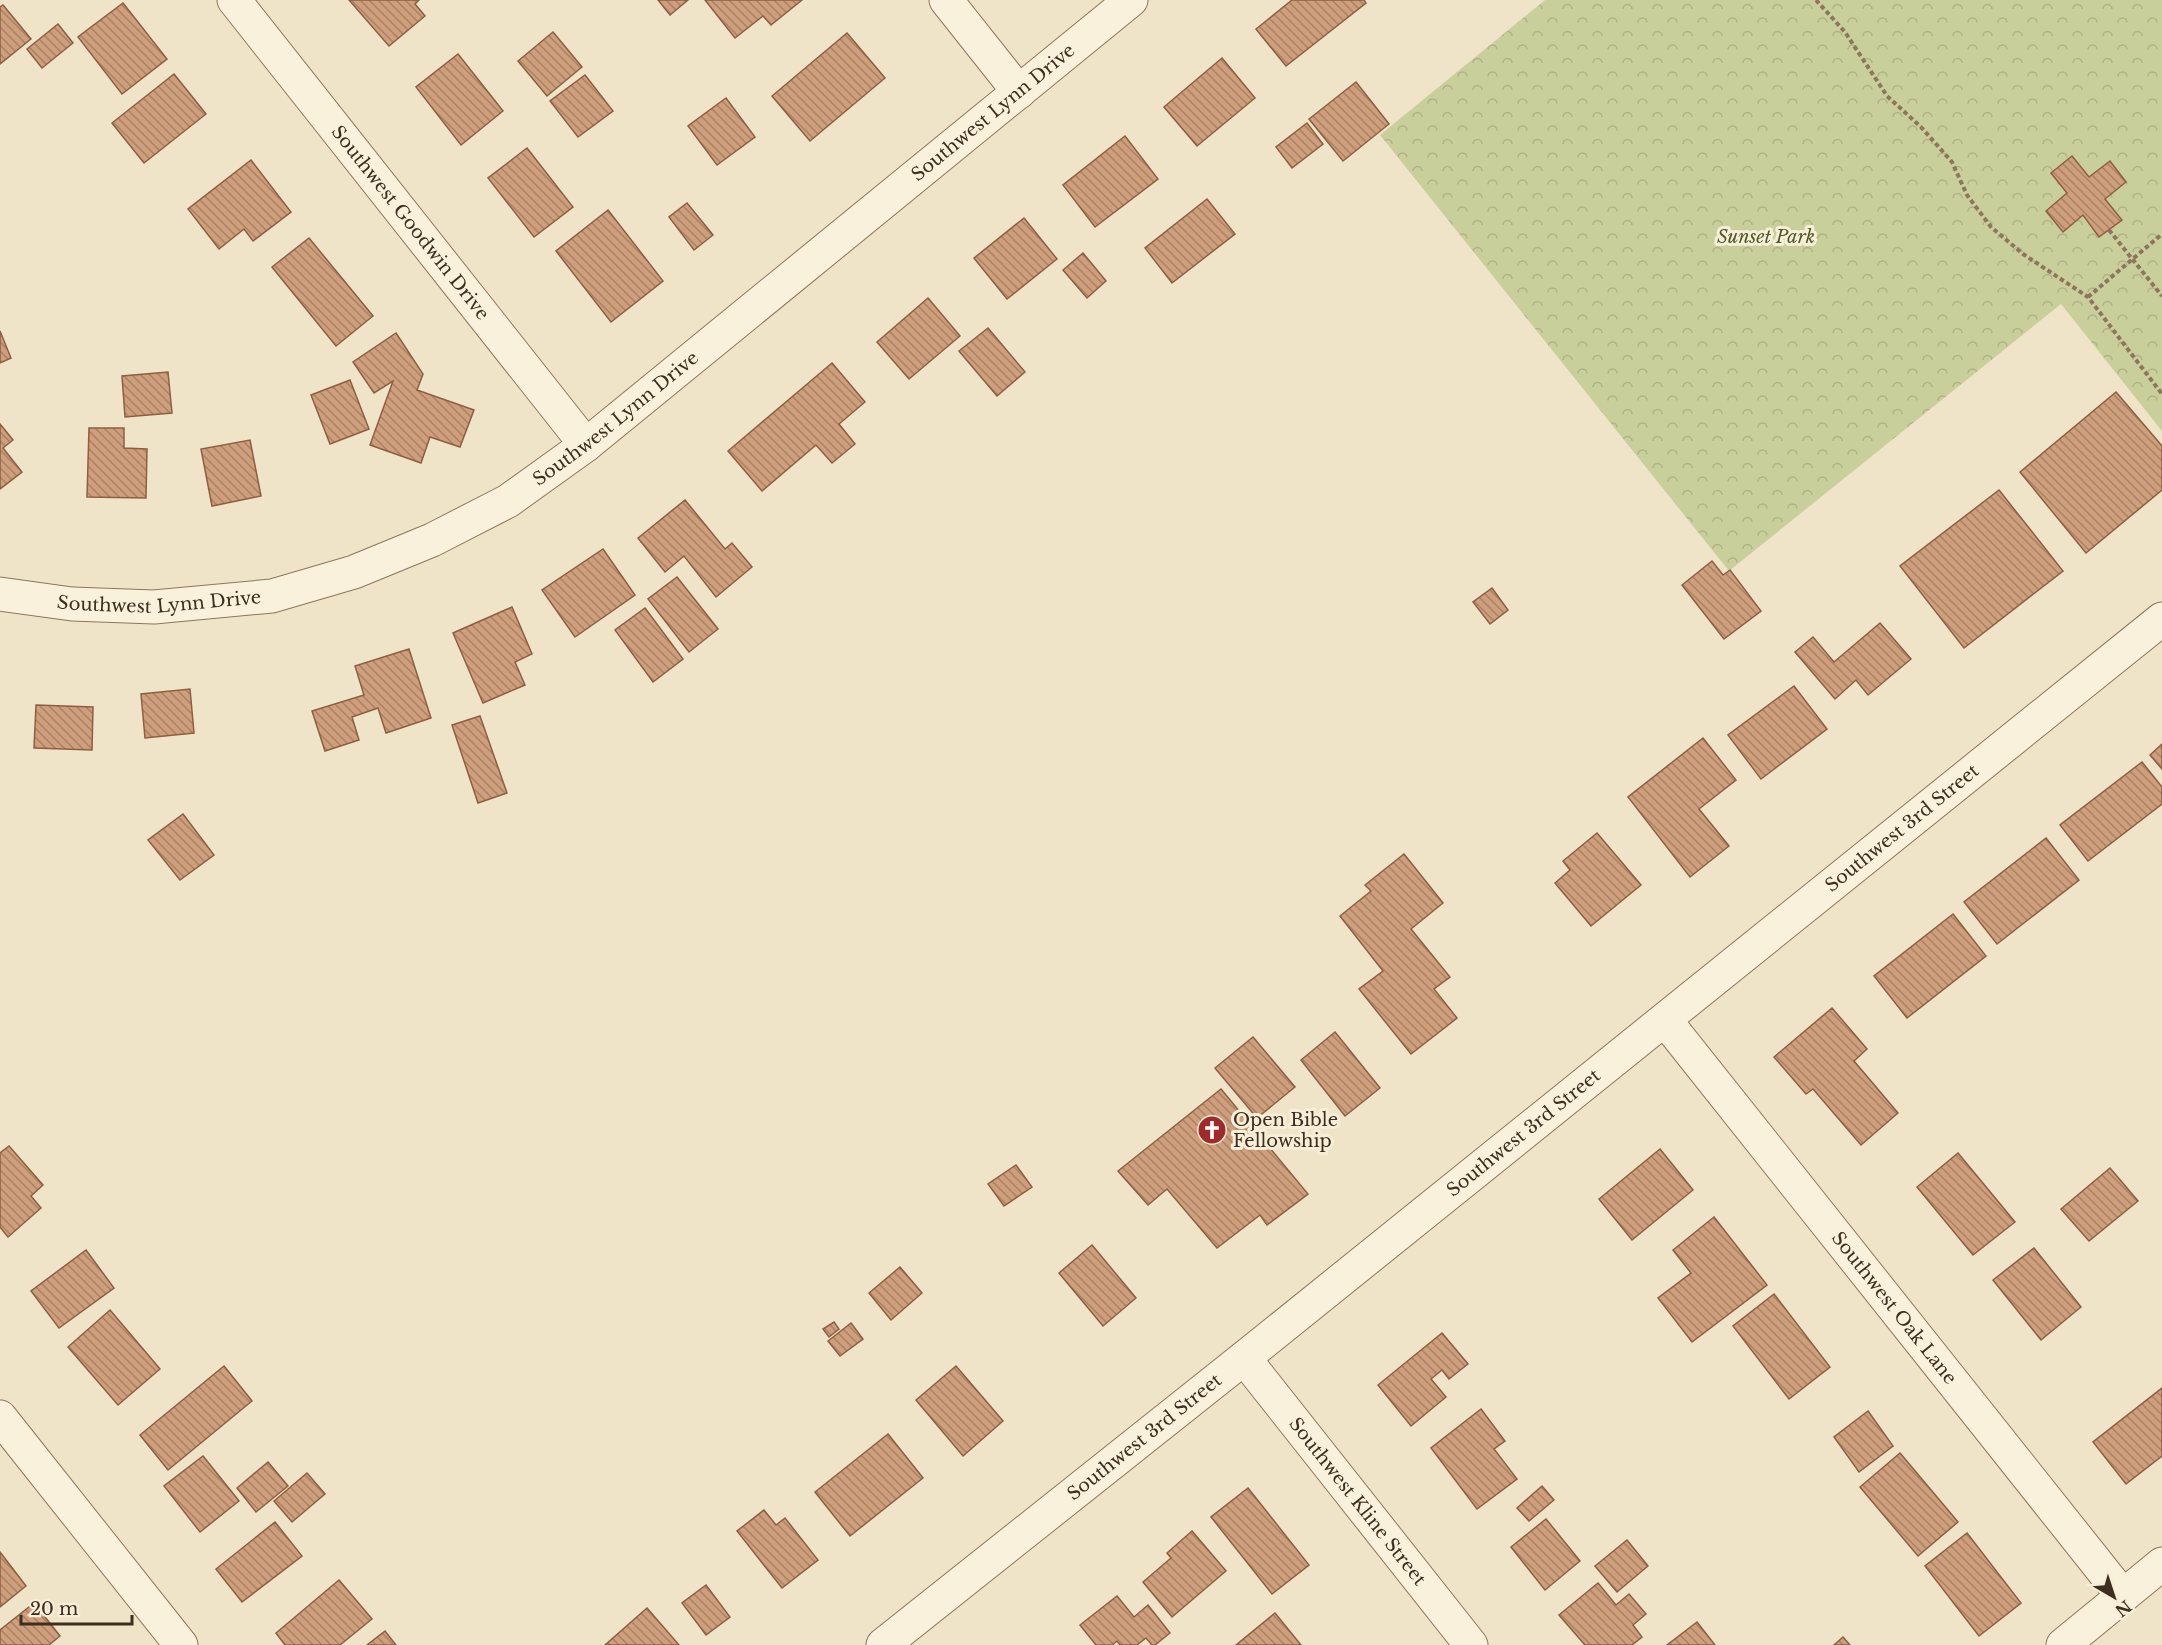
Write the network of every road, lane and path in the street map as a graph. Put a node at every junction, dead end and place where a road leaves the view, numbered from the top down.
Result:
1 (234, 0) edge
2 (945, 0) edge
3 (1131, 0) edge
4 (1816, 0) edge
5 (1019, 92) junction
6 (2109, 230) dead end
7 (2162, 234) edge
8 (2131, 258) junction
9 (2162, 296) edge
10 (2088, 297) junction
11 (2162, 394) edge
12 (586, 445) junction
13 (0, 594) edge
14 (2162, 619) edge
15 (1665, 1020) junction
16 (1244, 1358) junction
17 (0, 1417) edge
18 (2162, 1564) edge
19 (2123, 1596) junction
20 (181, 1645) edge
21 (883, 1645) edge
22 (1471, 1645) edge
23 (2062, 1645) edge

1 - 12 street, Southwest Goodwin Drive
2 - 5 street
3 - 5 street, Southwest Lynn Drive
4 - 10 path
5 - 12 street, Southwest Lynn Drive
6 - 8 path
7 - 8 path
8 - 9 path
8 - 10 path
10 - 11 path
12 - 13 street, Southwest Lynn Drive
14 - 15 street, Southwest 3rd Street
15 - 16 street, Southwest 3rd Street
15 - 19 street, Southwest Oak Lane
16 - 21 street, Southwest 3rd Street
16 - 22 street, Southwest Kline Street
17 - 20 street
18 - 19 street
19 - 23 street

